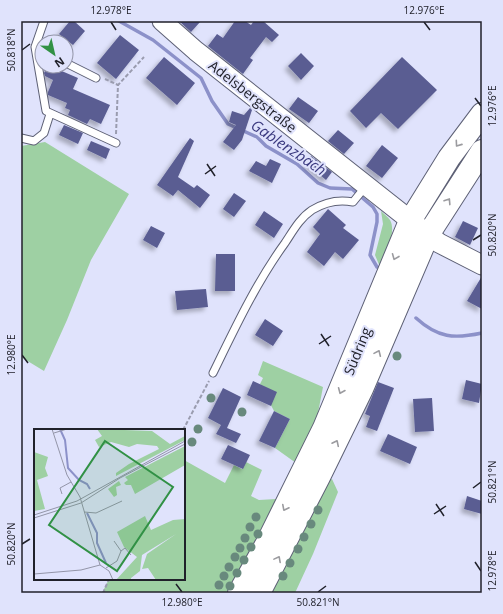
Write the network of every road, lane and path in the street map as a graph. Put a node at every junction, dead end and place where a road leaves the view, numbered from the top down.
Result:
1 (44, 21) edge
2 (162, 21) edge
3 (40, 34) edge
4 (144, 57) dead end
5 (74, 67) edge
6 (40, 74) edge
7 (96, 78) joint
8 (118, 85) junction
9 (50, 114) junction
10 (482, 114) edge
11 (21, 138) edge
12 (116, 143) joint
13 (482, 151) edge
14 (362, 192) junction
15 (410, 221) junction
16 (428, 235) junction
17 (482, 265) edge
18 (213, 373) joint
19 (184, 429) edge
20 (109, 580) edge
21 (103, 593) edge
22 (239, 593) edge
23 (259, 593) edge

1 - 3 lane
2 - 14 street, Adelsbergstraße
4 - 8 path
5 - 7 lane
6 - 9 lane
7 - 8 path
8 - 12 path
9 - 11 lane
9 - 12 lane
10 -> 15 main road, Südring
16 -> 13 main road, Südring
14 - 15 street, Adelsbergstraße
14 - 18 lane
15 - 16 street, Adelsbergstraße
15 -> 22 main road, Südring
16 - 17 street, Adelsbergstraße
23 -> 16 main road, Südring
18 - 19 path
20 - 21 path

